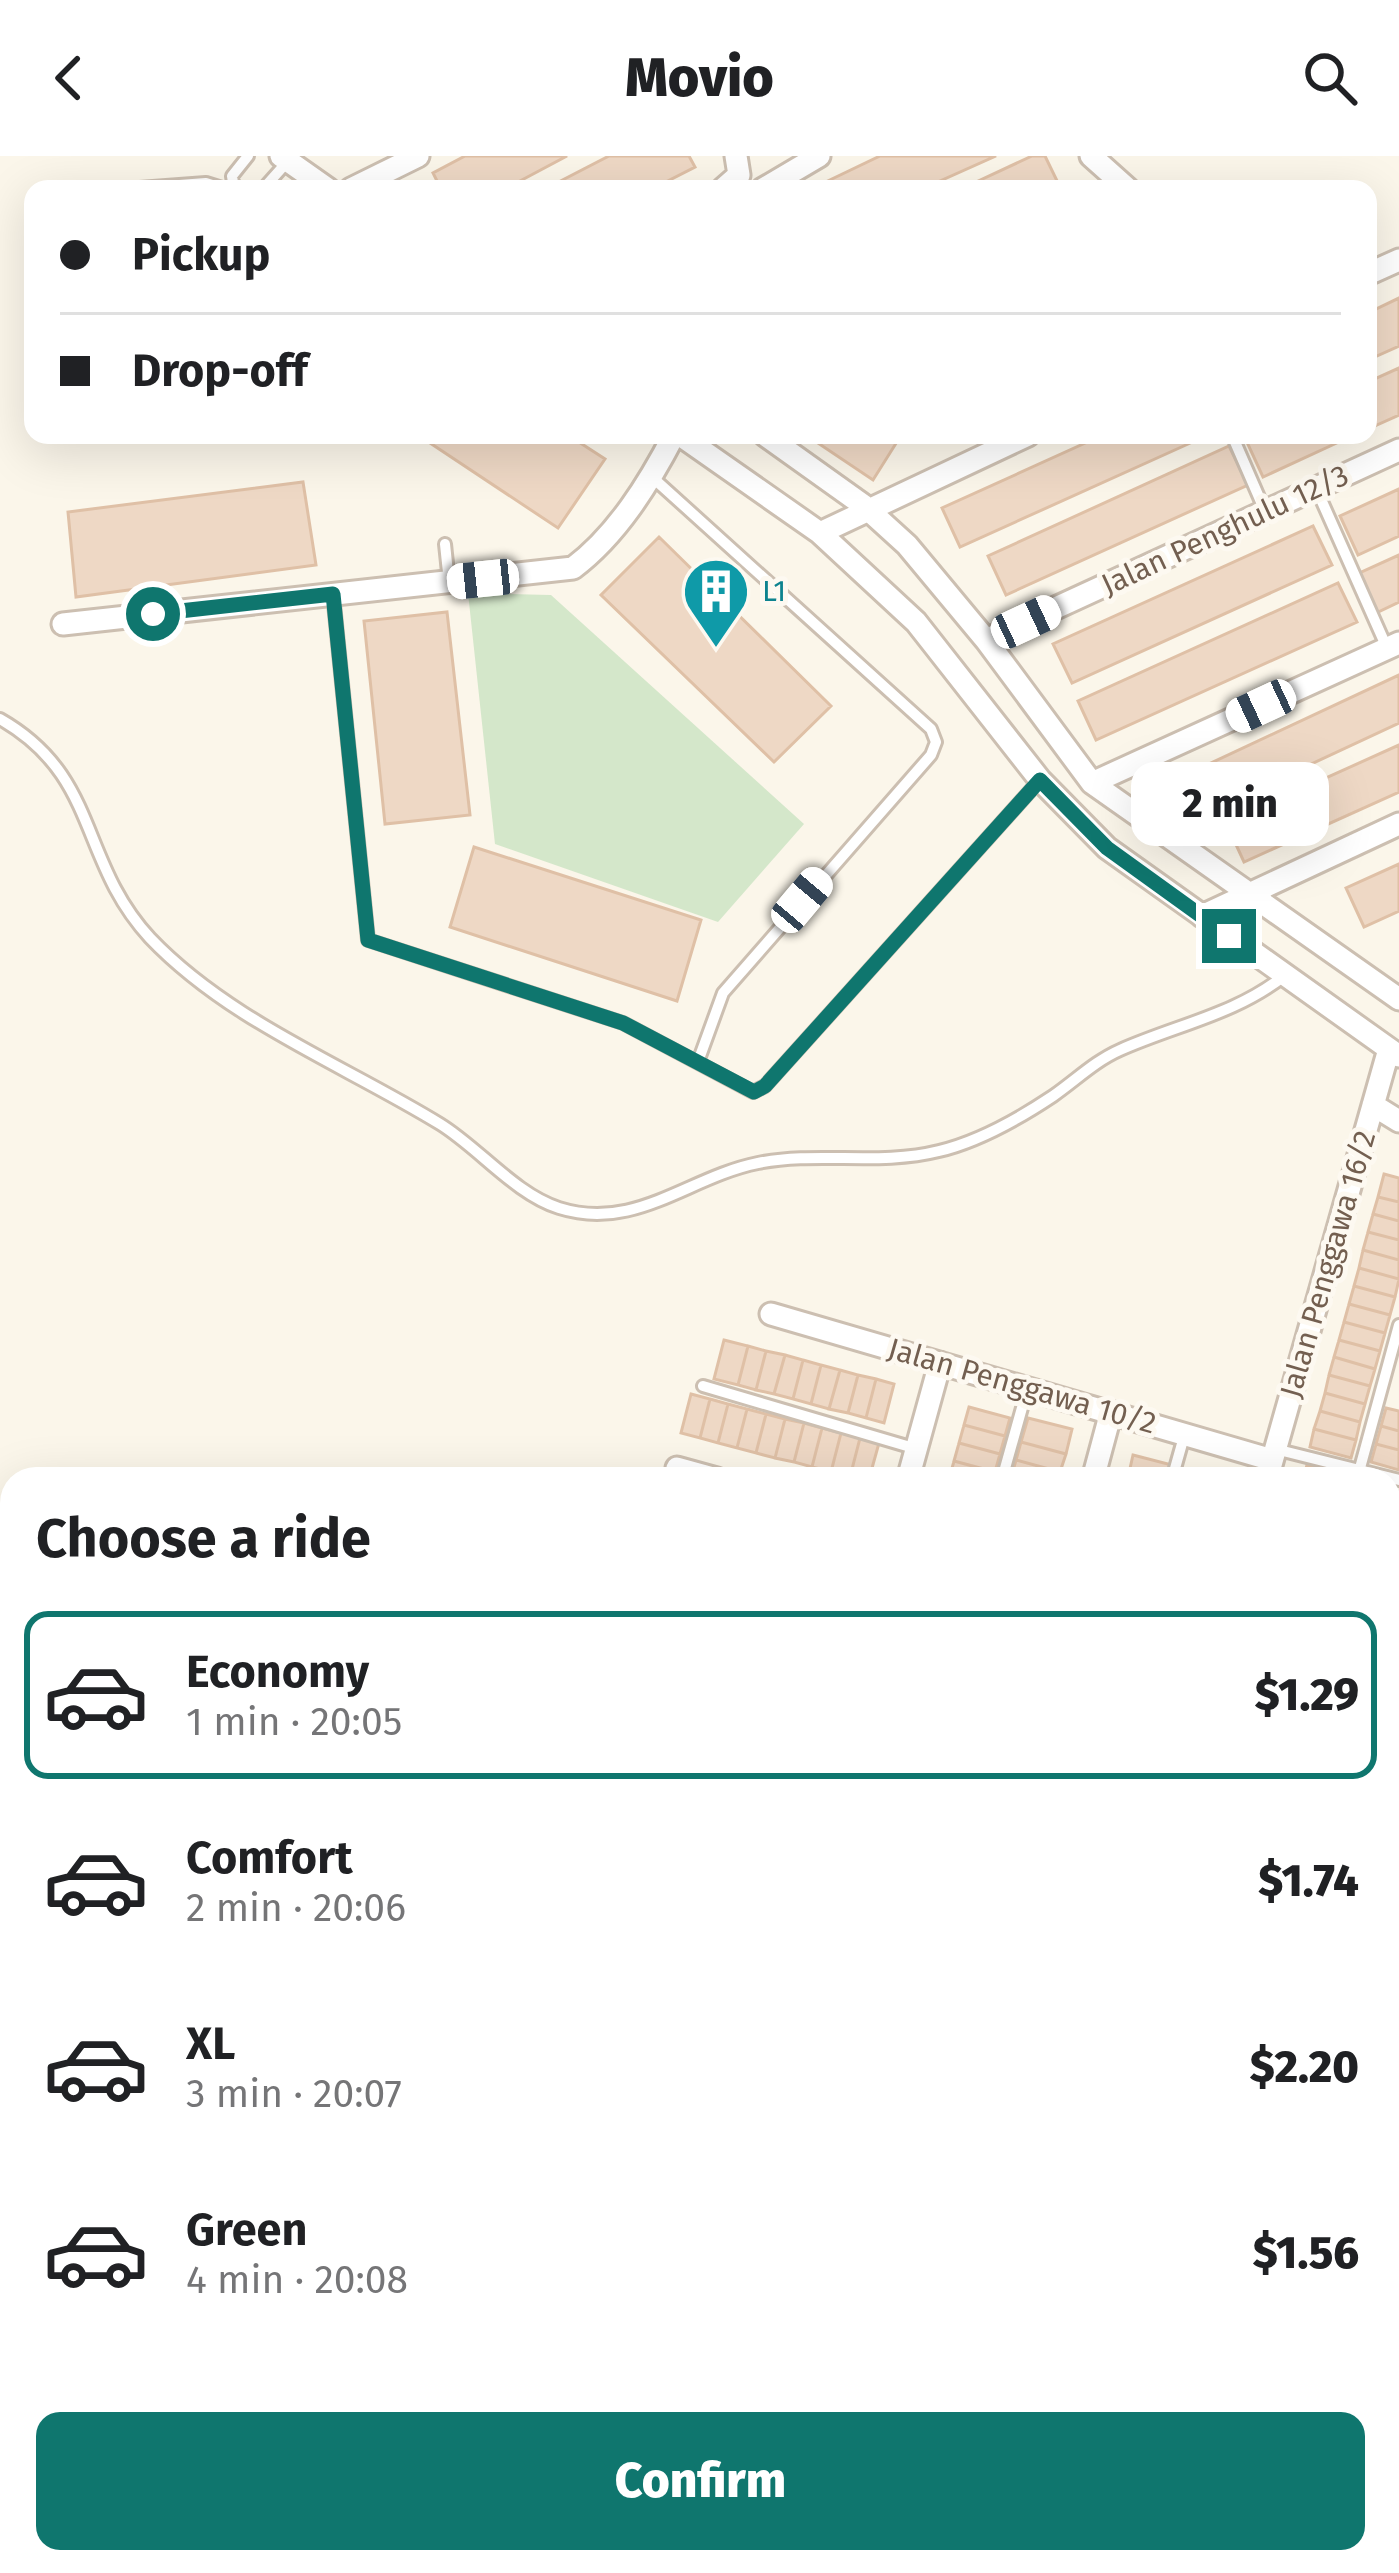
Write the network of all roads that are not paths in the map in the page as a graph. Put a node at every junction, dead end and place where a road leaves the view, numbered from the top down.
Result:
1 (418, 156) edge
2 (819, 156) edge
3 (1091, 156) edge
4 (284, 158) edge
5 (374, 166) edge
6 (315, 180) edge
7 (779, 180) edge
8 (1118, 180) edge
9 (672, 444) edge
10 (690, 444) edge
11 (777, 444) edge
12 (1009, 444) edge
13 (1236, 444) edge
14 (1399, 449) edge
15 (652, 477) junction
16 (1316, 488) junction
17 (869, 510) junction
18 (1265, 511) junction
19 (820, 533) junction
20 (445, 544) dead end
21 (449, 582) junction
22 (333, 594) junction
23 (63, 624) dead end
24 (986, 640) junction
25 (1393, 646) edge
26 (0, 719) edge
27 (1040, 780) junction
28 (1091, 783) junction
29 (1399, 824) edge
30 (1249, 895) junction
31 (1202, 916) junction
32 (1285, 975) junction
33 (1399, 998) edge
34 (1394, 1053) edge
35 (699, 1059) junction
36 (1373, 1105) junction
37 (1399, 1120) edge
38 (771, 1315) dead end
39 (1399, 1324) edge
40 (940, 1363) junction
41 (703, 1386) dead end
42 (1027, 1388) junction
43 (1112, 1412) junction
44 (1185, 1433) junction
45 (916, 1448) junction
46 (1272, 1462) edge
47 (911, 1467) edge
48 (1005, 1467) edge
49 (1096, 1467) edge
50 (1175, 1467) edge
51 (1308, 1467) edge
52 (1361, 1467) edge

1 - 5 street
2 - 7 street
3 - 8 street
4 - 6 street
9 - 15 street
10 - 19 street
11 - 17 street
12 - 17 street
13 - 18 lane
14 - 16 street, Jalan Penghulu 12/3
15 - 21 street
15 - 35 lane
16 - 18 street, Jalan Penghulu 12/3
16 - 25 lane
17 - 19 street
17 - 24 street
18 - 24 street, Jalan Penghulu 12/3
19 - 27 street
20 - 21 lane
21 - 22 street
22 - 23 street
22 - 35 lane
24 - 28 street
25 - 28 street
26 - 32 lane
27 - 31 street
27 - 35 lane
28 - 30 street
29 - 30 street
30 - 31 street
30 - 33 street
31 - 32 street
32 - 34 street
34 - 36 street, Jalan Penggawa 16/2
36 - 37 street
36 - 46 street, Jalan Penggawa 16/2
38 - 40 street, Jalan Penggawa 10/2
39 - 52 lane
40 - 42 street, Jalan Penggawa 10/2
40 - 45 street
41 - 45 lane
42 - 43 street, Jalan Penggawa 10/2
42 - 48 lane
43 - 44 street, Jalan Penggawa 10/2
43 - 49 street
44 - 46 street, Jalan Penggawa 10/2
44 - 50 lane
45 - 47 street
46 - 51 lane

